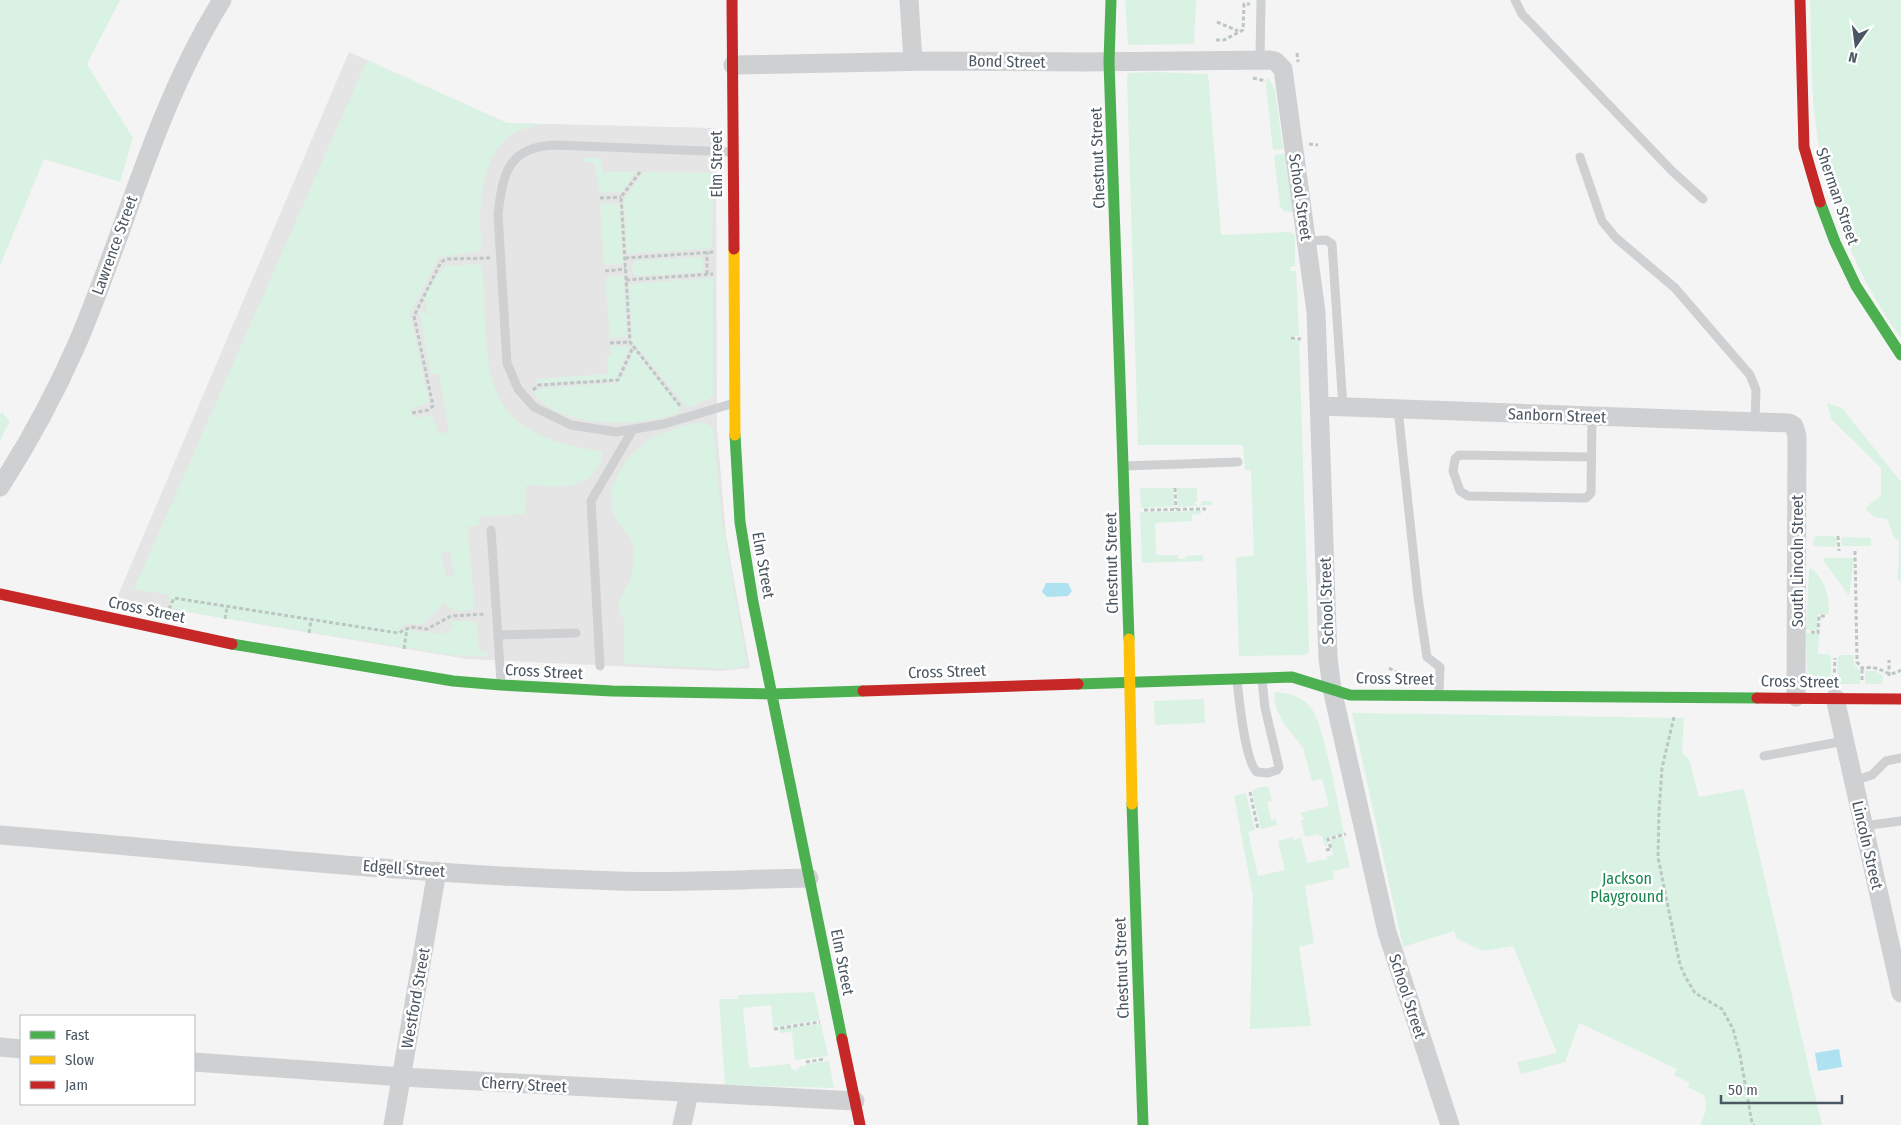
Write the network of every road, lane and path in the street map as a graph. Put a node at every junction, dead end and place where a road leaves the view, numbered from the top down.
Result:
1 (222, 0) edge
2 (732, 0) edge
3 (909, 0) edge
4 (1111, 0) edge
5 (1515, 0) edge
6 (1800, 0) edge
7 (1261, 2) edge
8 (1217, 22) dead end
9 (1239, 32) junction
10 (1216, 40) dead end
11 (1260, 60) junction
12 (913, 61) junction
13 (1110, 62) junction
14 (733, 64) junction
15 (1279, 64) joint
16 (1309, 144) dead end
17 (1318, 145) dead end
18 (732, 152) junction
19 (1580, 157) dead end
20 (640, 172) dead end
21 (621, 197) junction
22 (600, 198) dead end
23 (1703, 199) dead end
24 (1307, 240) junction
25 (707, 252) junction
26 (716, 252) dead end
27 (502, 258) junction
28 (625, 258) junction
29 (626, 269) junction
30 (605, 271) dead end
31 (707, 274) junction
32 (716, 274) dead end
33 (626, 280) junction
34 (1291, 338) dead end
35 (1302, 338) dead end
36 (630, 342) junction
37 (610, 343) dead end
38 (633, 346) junction
39 (1901, 355) edge
40 (524, 397) junction
41 (733, 404) junction
42 (1320, 406) junction
43 (1343, 407) junction
44 (1398, 409) junction
45 (412, 413) dead end
46 (1592, 416) junction
47 (689, 417) junction
48 (1755, 421) junction
49 (1794, 426) joint
50 (632, 431) junction
51 (1591, 457) junction
52 (1238, 462) dead end
53 (1124, 466) junction
54 (0, 488) edge
55 (1175, 488) dead end
56 (1176, 509) junction
57 (1206, 509) dead end
58 (1139, 510) dead end
59 (491, 530) dead end
60 (1838, 536) dead end
61 (1839, 551) dead end
62 (1855, 551) dead end
63 (0, 594) edge
64 (227, 607) junction
65 (169, 609) dead end
66 (496, 614) junction
67 (1825, 616) dead end
68 (226, 619) dead end
69 (311, 620) junction
70 (407, 628) junction
71 (309, 633) dead end
72 (576, 633) dead end
73 (1818, 633) dead end
74 (498, 635) junction
75 (404, 649) dead end
76 (1835, 658) dead end
77 (1889, 660) dead end
78 (600, 666) dead end
79 (1862, 668) junction
80 (1901, 670) edge
81 (1889, 674) junction
82 (1237, 678) junction
83 (1262, 678) junction
84 (1862, 678) dead end
85 (1129, 680) junction
86 (501, 684) junction
87 (1332, 689) junction
88 (1834, 692) junction
89 (773, 694) junction
90 (1440, 695) junction
91 (1796, 697) junction
92 (1901, 698) edge
93 (1674, 714) dead end
94 (1844, 741) junction
95 (1764, 756) dead end
96 (1901, 758) edge
97 (1853, 781) junction
98 (1250, 792) dead end
99 (1901, 821) edge
100 (1864, 826) junction
101 (1258, 829) dead end
102 (1346, 834) dead end
103 (0, 835) edge
104 (1326, 850) dead end
105 (436, 871) junction
106 (810, 878) junction
107 (1901, 993) edge
108 (823, 1022) dead end
109 (778, 1034) dead end
110 (0, 1047) edge
111 (20, 1049) edge
112 (830, 1058) dead end
113 (195, 1062) edge
114 (806, 1062) dead end
115 (402, 1077) junction
116 (689, 1093) junction
117 (854, 1101) junction
118 (393, 1125) edge
119 (682, 1125) edge
120 (860, 1125) edge
121 (1143, 1125) edge
122 (1450, 1125) edge
123 (1754, 1125) edge

1 - 54 street, Lawrence Street
2 - 14 street, Elm Street
3 - 12 street
4 - 13 street, Chestnut Street
5 - 23 lane
6 - 39 street, Sherman Street
7 - 9 path
7 - 11 lane
8 - 9 path
9 - 10 path
11 - 13 street, Bond Street
11 - 15 street, Bond Street
12 - 13 street, Bond Street
12 - 14 street, Bond Street
13 - 53 street, Chestnut Street
14 - 18 street, Elm Street
15 - 24 street, School Street
16 - 17 path
18 - 27 lane
18 - 41 street, Elm Street
19 - 48 lane
20 - 21 path
21 - 22 path
21 - 28 path
24 - 42 street, School Street
24 - 43 lane
25 - 26 path
25 - 28 path
25 - 31 path
27 - 40 lane
27 - 45 path
28 - 29 path
29 - 30 path
29 - 33 path
31 - 32 path
31 - 33 path
33 - 36 path
34 - 35 path
36 - 37 path
36 - 38 path
38 - 40 path
38 - 47 path
40 - 50 lane
41 - 47 lane
41 - 89 street, Elm Street
42 - 43 street, Sanborn Street
42 - 87 street, School Street
43 - 44 street, Sanborn Street
44 - 46 street, Sanborn Street
44 - 90 lane
46 - 48 street, Sanborn Street
46 - 51 lane
47 - 50 lane
48 - 49 street, Sanborn Street
49 - 91 street, South Lincoln Street
50 - 78 lane
51 - 51 lane
52 - 53 lane
53 - 85 street, Chestnut Street
55 - 56 path
56 - 57 path
56 - 58 path
59 - 66 lane
60 - 61 path
62 - 79 path
63 - 86 street, Cross Street
64 - 65 path
64 - 68 path
64 - 69 path
66 - 70 path
66 - 74 lane
67 - 73 path
69 - 70 path
69 - 71 path
70 - 75 path
72 - 74 lane
74 - 86 lane
76 - 88 path
77 - 81 path
79 - 81 path
79 - 84 path
80 - 81 path
82 - 83 street, Cross Street
82 - 83 lane
82 - 85 street, Cross Street
83 - 87 street, Cross Street
85 - 89 street, Cross Street
85 - 121 street, Chestnut Street
86 - 89 street, Cross Street
87 - 90 street, Cross Street
87 - 122 street, School Street
88 - 91 street, Cross Street
88 - 92 street, Cross Street
88 - 94 street, Lincoln Street
89 - 106 street, Elm Street
90 - 91 street, Cross Street
93 - 123 path
94 - 95 lane
94 - 97 street, Lincoln Street
96 - 97 lane
97 - 100 street, Lincoln Street
98 - 101 path
99 - 100 lane
100 - 107 street, Lincoln Street
102 - 104 path
103 - 105 street, Edgell Street
105 - 106 street, Edgell Street
105 - 115 street, Westford Street
106 - 117 street, Elm Street
108 - 109 path
110 - 111 street
112 - 114 path
113 - 115 street, Cherry Street
115 - 116 street, Cherry Street
115 - 118 street, Westford Street
116 - 117 street, Cherry Street
116 - 119 street
117 - 120 street, Elm Street

